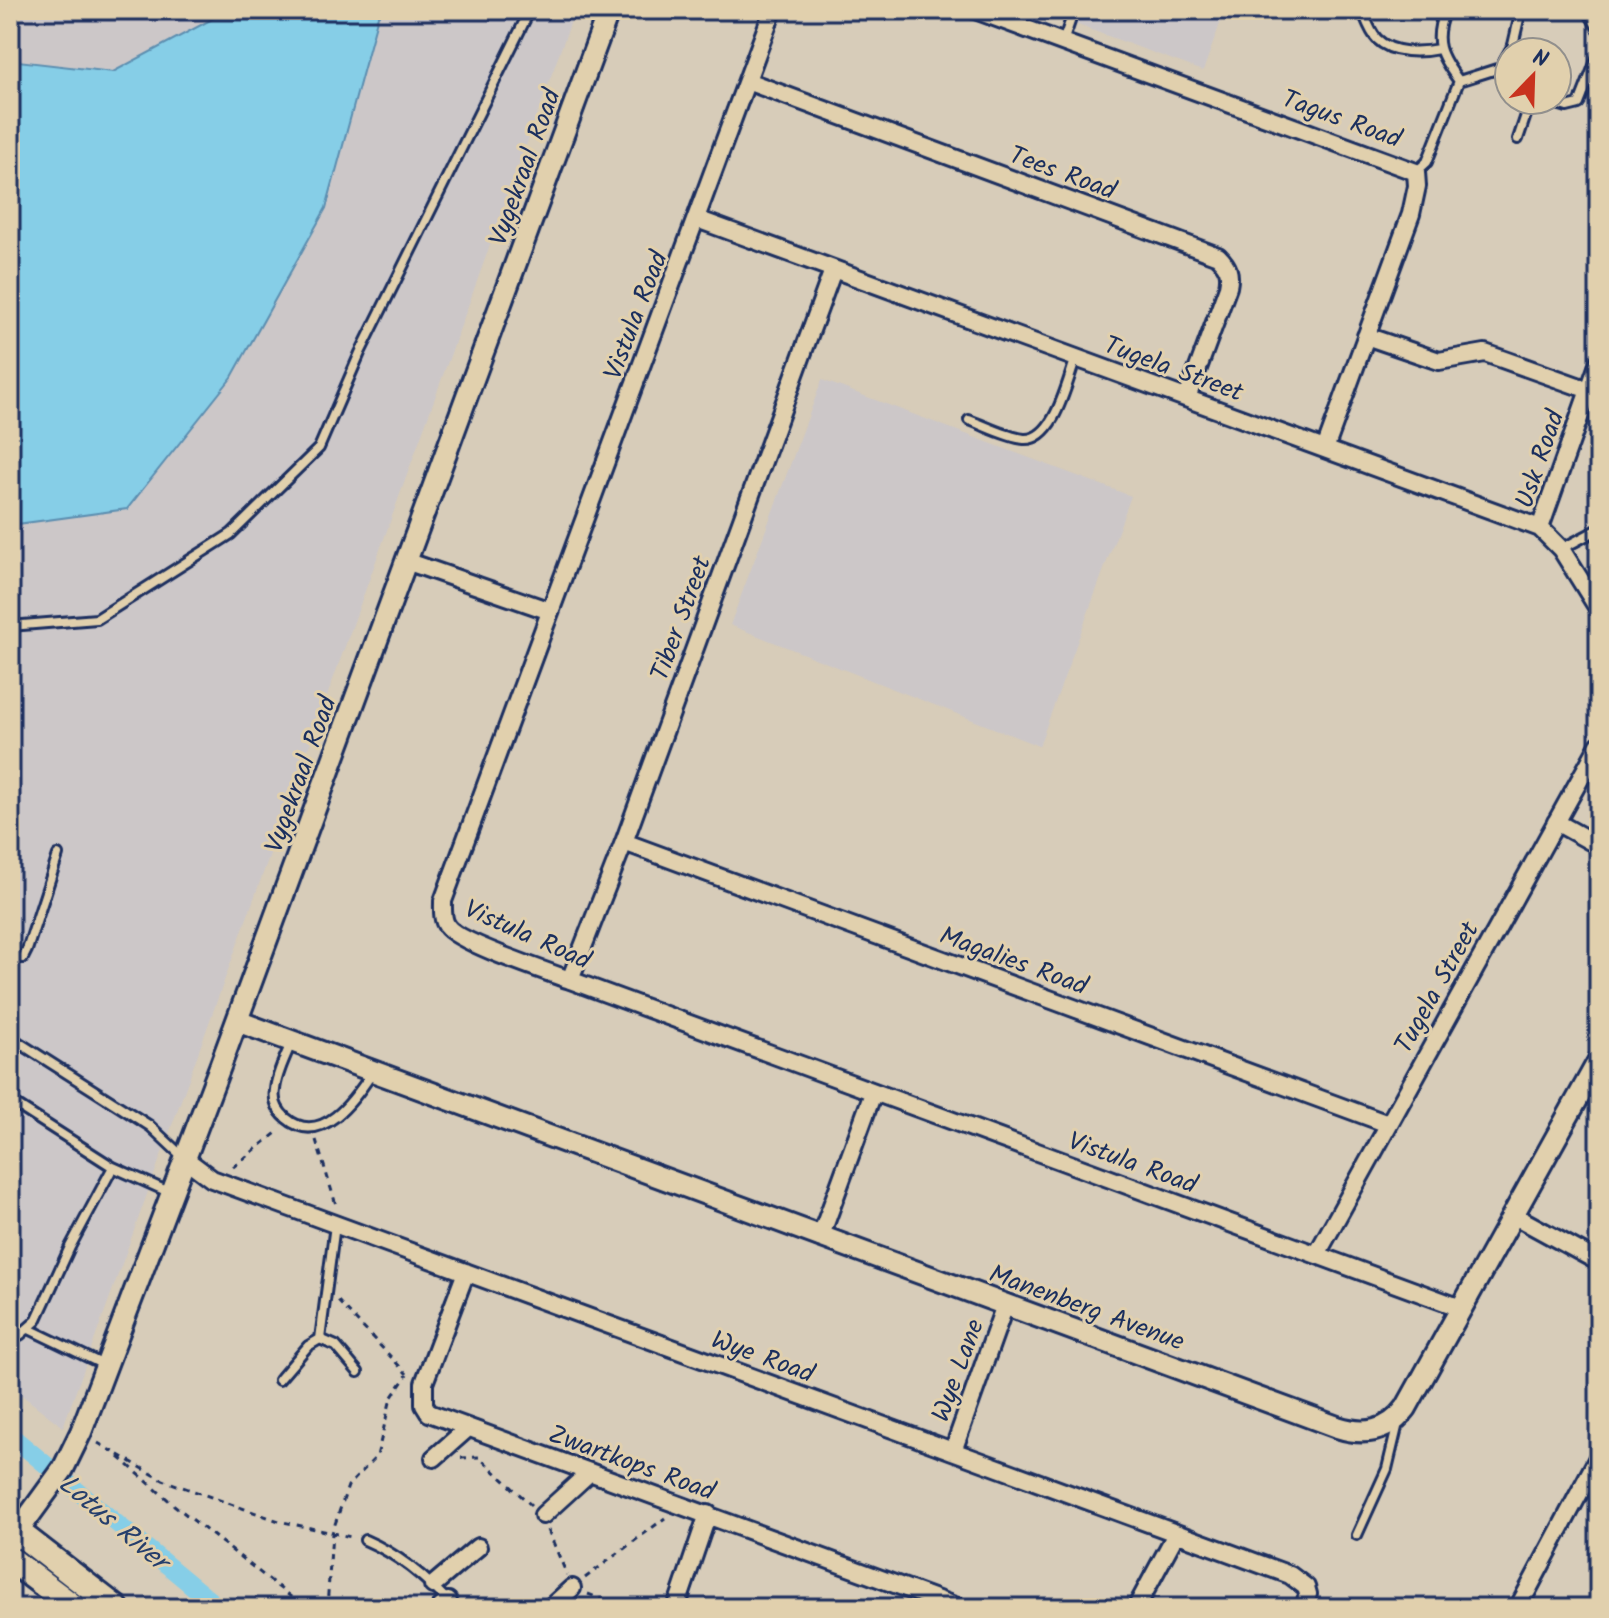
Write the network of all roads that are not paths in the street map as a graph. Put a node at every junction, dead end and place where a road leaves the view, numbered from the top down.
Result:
1 (530, 10) edge
2 (609, 10) edge
3 (773, 10) edge
4 (975, 10) edge
5 (1074, 10) edge
6 (1362, 10) edge
7 (1445, 10) edge
8 (1521, 10) edge
9 (1587, 10) edge
10 (1599, 30) edge
11 (1515, 36) edge
12 (1063, 42) junction
13 (1439, 49) junction
14 (1599, 53) edge
15 (1493, 70) edge
16 (1595, 76) edge
17 (747, 81) junction
18 (1459, 81) junction
19 (1573, 106) edge
20 (1526, 116) edge
21 (1518, 139) dead end
22 (1416, 172) junction
23 (697, 219) junction
24 (833, 270) junction
25 (1366, 336) junction
26 (1076, 358) junction
27 (1599, 362) edge
28 (1589, 390) junction
29 (1187, 398) junction
30 (969, 420) dead end
31 (1325, 449) junction
32 (1540, 528) junction
33 (1599, 529) edge
34 (1561, 549) junction
35 (406, 561) junction
36 (1599, 610) edge
37 (550, 611) junction
38 (10, 626) edge
39 (1599, 745) edge
40 (1556, 822) junction
41 (624, 842) junction
42 (1599, 846) edge
43 (58, 855) dead end
44 (10, 958) edge
45 (570, 980) junction
46 (237, 1021) junction
47 (10, 1037) edge
48 (291, 1041) junction
49 (1599, 1060) edge
50 (373, 1072) junction
51 (873, 1093) junction
52 (10, 1101) edge
53 (1388, 1124) junction
54 (184, 1158) junction
55 (113, 1167) junction
56 (171, 1193) junction
57 (1513, 1215) junction
58 (335, 1224) junction
59 (820, 1238) junction
60 (1317, 1254) junction
61 (1599, 1262) edge
62 (466, 1272) junction
63 (1005, 1305) junction
64 (1461, 1308) junction
65 (29, 1329) junction
66 (10, 1337) edge
67 (320, 1339) junction
68 (106, 1366) junction
69 (358, 1372) dead end
70 (279, 1380) dead end
71 (1399, 1418) junction
72 (468, 1428) junction
73 (953, 1451) junction
74 (1599, 1456) edge
75 (434, 1458) road end
76 (590, 1472) junction
77 (708, 1514) junction
78 (543, 1515) road end
79 (12, 1534) edge
80 (1176, 1534) junction
81 (1357, 1535) dead end
82 (365, 1540) road end
83 (478, 1547) dead end
84 (10, 1559) edge
85 (433, 1585) junction
86 (572, 1588) road end
87 (447, 1606) edge
88 (75, 1608) edge
89 (116, 1608) edge
90 (550, 1608) edge
91 (676, 1608) edge
92 (960, 1608) edge
93 (1136, 1608) edge
94 (1304, 1608) edge
95 (1518, 1608) edge

1 - 38 lane
2 - 35 street, Vygekraal Road
3 - 17 street, Vistula Road
4 - 12 street, Tagus Road
5 - 12 lane
6 - 13 lane
7 - 13 lane
8 - 11 lane
9 - 10 lane
12 - 22 street, Tagus Road
13 - 18 lane
14 - 16 lane
15 - 18 lane
16 - 19 lane
17 - 23 street, Vistula Road
17 - 29 street, Tees Road
18 - 22 lane
20 - 21 lane
22 - 25 street, Tagus Road
23 - 24 street, Tugela Street
23 - 37 street, Vistula Road
24 - 26 street, Tugela Street
24 - 41 street, Tiber Street
25 - 28 street
25 - 31 street, Tagus Road
26 - 29 street, Tugela Street
26 - 30 lane
27 - 28 street, Usk Road
28 - 32 street, Usk Road
29 - 31 street, Tugela Street
31 - 32 street, Tugela Street
32 - 34 street, Tugela Street
33 - 34 lane
34 - 36 street, Tugela Street
35 - 37 street
35 - 46 street, Vygekraal Road
37 - 45 street, Vistula Road
39 - 40 street, Tugela Street
40 - 42 street
40 - 53 street, Tugela Street
41 - 45 street, Tiber Street
41 - 53 street, Magalies Road
43 - 44 lane
45 - 51 street, Vistula Road
46 - 48 street, Manenberg Avenue
46 - 54 street, Vygekraal Road
47 - 54 lane
48 - 50 street, Manenberg Avenue
48 - 50 lane
49 - 57 street
50 - 59 street, Manenberg Avenue
51 - 59 street
51 - 60 street, Vistula Road
52 - 55 lane
53 - 60 street, Tugela Street
54 - 56 street, Vygekraal Road
54 - 58 street, Wye Road
55 - 56 lane
55 - 65 lane
56 - 68 street, Vygekraal Road
57 - 61 street
57 - 64 street
58 - 62 street, Wye Road
58 - 67 lane
59 - 63 street, Manenberg Avenue
60 - 64 street, Vistula Road
62 - 72 street, Zwartkops Road
62 - 73 street, Wye Road
63 - 71 street, Manenberg Avenue
63 - 73 street, Wye Lane
64 - 71 street
65 - 66 lane
65 - 68 lane
67 - 69 lane
67 - 70 lane
68 - 79 street, Vygekraal Road
71 - 81 lane
72 - 75 street
72 - 76 street, Zwartkops Road
73 - 80 street, Wye Road
74 - 95 street
76 - 77 street, Zwartkops Road
76 - 78 street
77 - 91 street
77 - 92 street, Zwartkops Road
79 - 89 main road
80 - 93 street
80 - 94 street, Wye Road
82 - 85 lane
83 - 85 street
84 - 88 main road
85 - 87 lane
86 - 90 street

